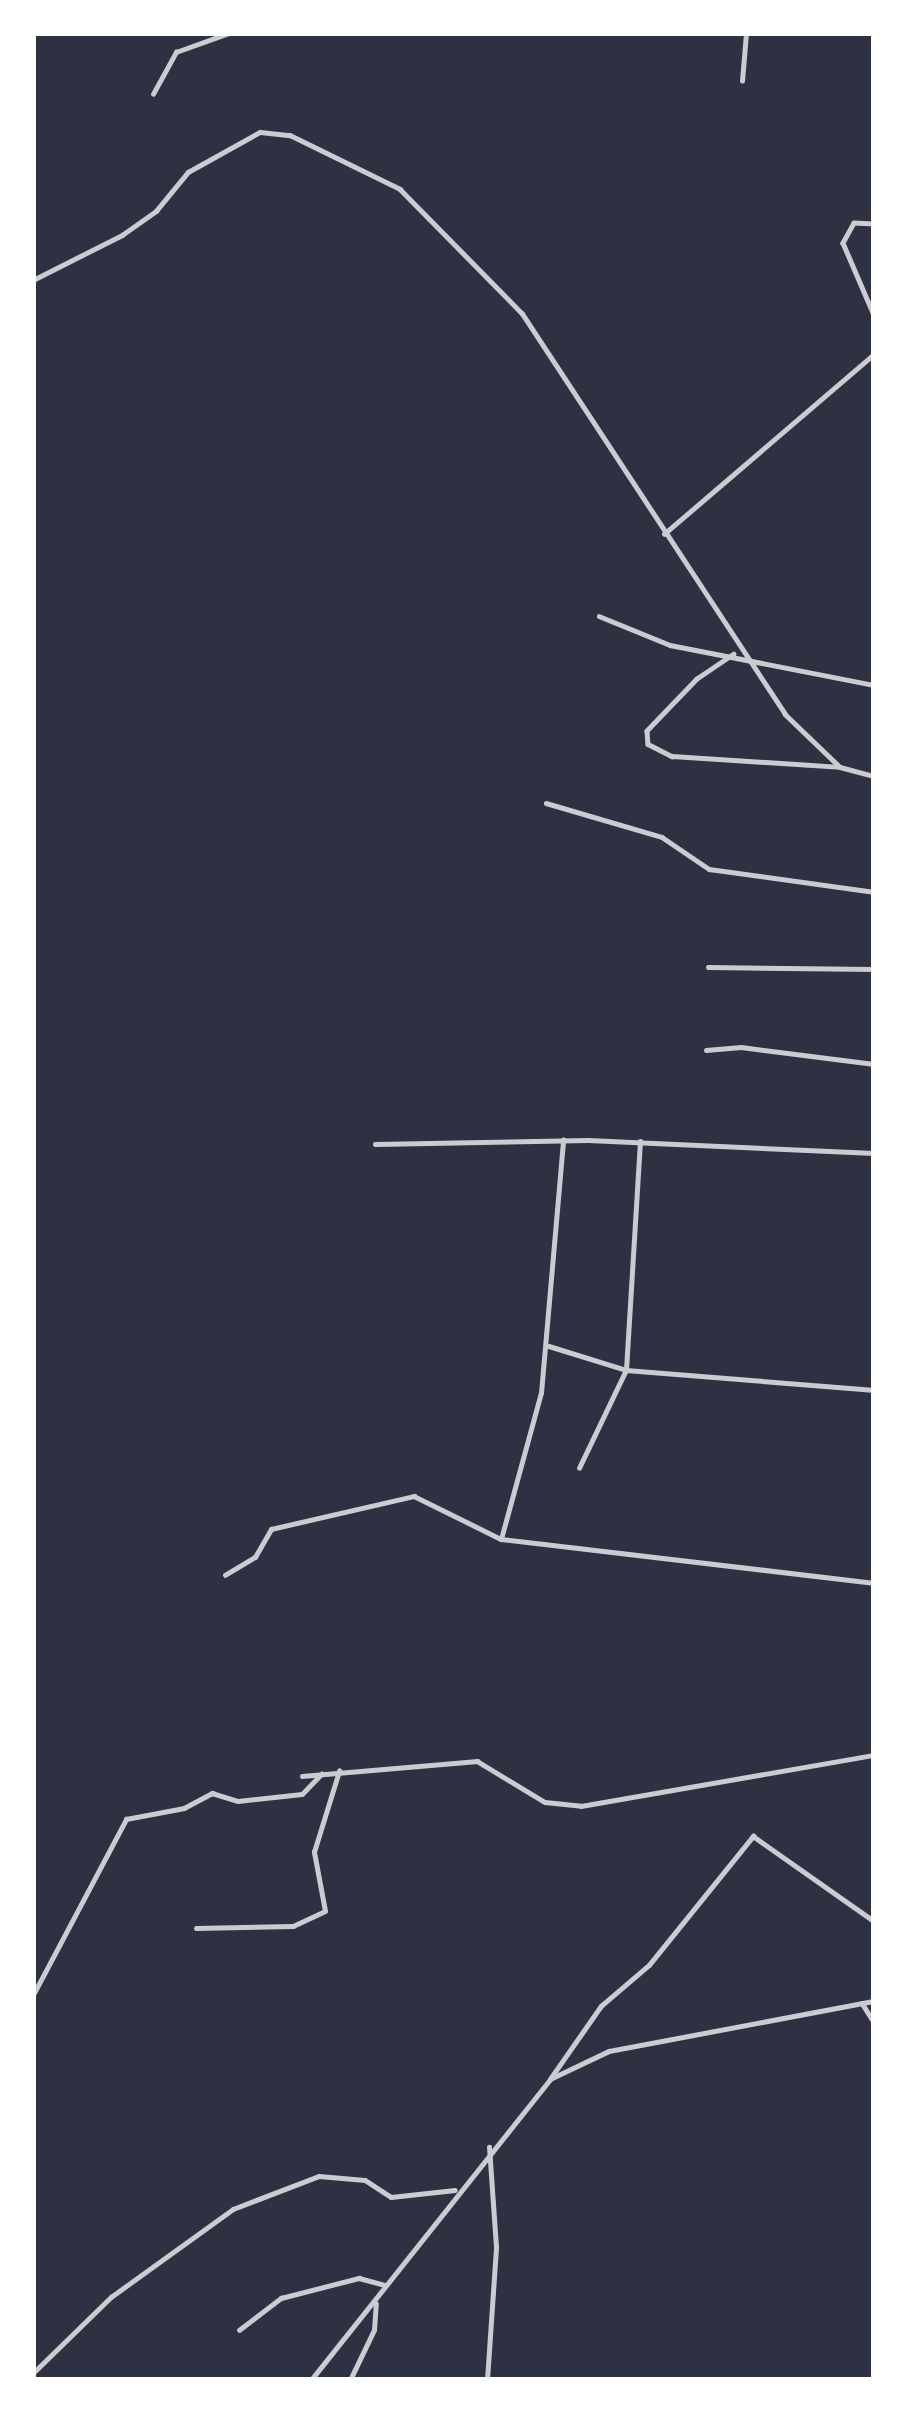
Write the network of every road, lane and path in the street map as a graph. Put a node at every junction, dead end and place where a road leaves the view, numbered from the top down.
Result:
1 (229, 33) edge
2 (746, 33) edge
3 (742, 81) dead end
4 (153, 94) dead end
5 (874, 224) edge
6 (33, 280) edge
7 (874, 315) edge
8 (874, 354) edge
9 (662, 535) junction
10 (598, 616) dead end
11 (734, 654) junction
12 (753, 657) junction
13 (874, 685) edge
14 (840, 767) junction
15 (874, 776) edge
16 (546, 803) dead end
17 (874, 892) edge
18 (708, 967) dead end
19 (874, 969) edge
20 (706, 1050) dead end
21 (874, 1064) edge
22 (562, 1140) junction
23 (640, 1141) junction
24 (375, 1144) dead end
25 (874, 1153) edge
26 (548, 1346) junction
27 (626, 1370) junction
28 (874, 1390) edge
29 (579, 1468) dead end
30 (501, 1539) junction
31 (225, 1575) dead end
32 (874, 1583) edge
33 (874, 1755) edge
34 (339, 1771) junction
35 (321, 1774) junction
36 (302, 1776) dead end
37 (874, 1921) edge
38 (196, 1928) dead end
39 (33, 1994) edge
40 (874, 2001) edge
41 (862, 2003) junction
42 (874, 2022) edge
43 (550, 2079) junction
44 (489, 2146) junction
45 (455, 2190) junction
46 (386, 2285) junction
47 (376, 2298) junction
48 (239, 2330) dead end
49 (33, 2373) edge
50 (310, 2380) edge
51 (350, 2380) edge
52 (487, 2380) edge

1 - 4 street
2 - 3 street
5 - 7 street
6 - 9 street
8 - 9 street
9 - 12 street
10 - 11 street
11 - 12 street
11 - 14 street
12 - 13 street
12 - 14 street
14 - 15 street
16 - 17 street
18 - 19 street
20 - 21 street
22 - 23 street
22 - 24 street
22 - 26 street
23 - 25 street
23 - 27 street
26 - 27 street
26 - 30 street
27 - 28 street
27 - 29 street
30 - 31 street
30 - 32 street
33 - 34 street
34 - 35 street
34 - 38 street
35 - 36 street
35 - 39 street
37 - 43 street
40 - 41 street
41 - 42 street
41 - 43 street
43 - 44 street
44 - 45 street
44 - 52 street
45 - 46 street
45 - 49 street
46 - 47 street
46 - 48 street
47 - 50 street
47 - 51 street

